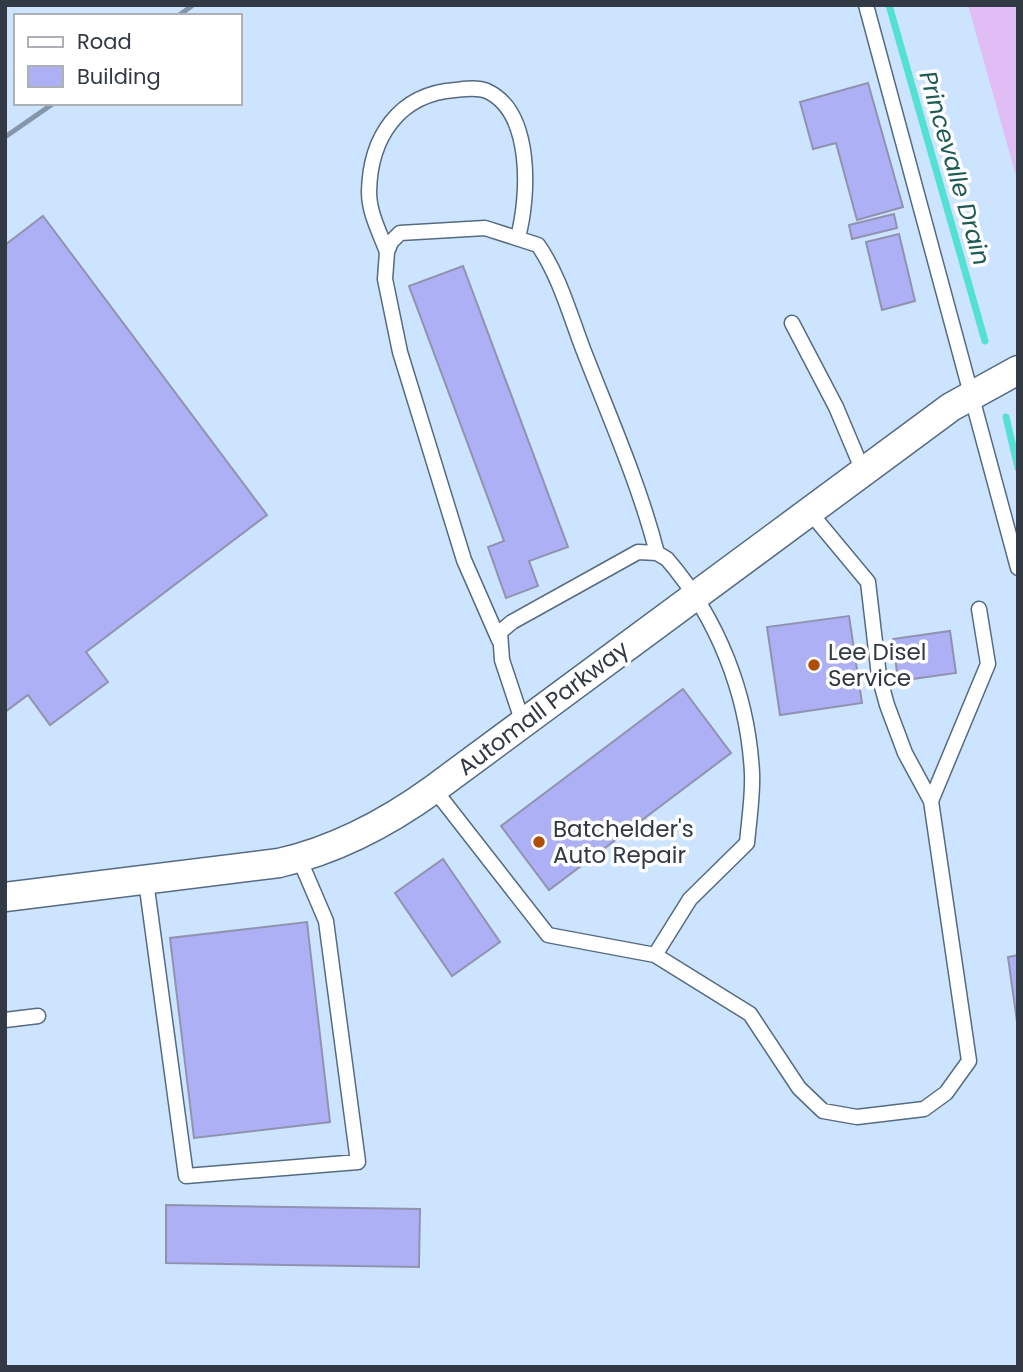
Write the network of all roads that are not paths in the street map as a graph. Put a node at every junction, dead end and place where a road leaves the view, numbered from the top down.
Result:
1 (866, 5) edge
2 (518, 237) junction
3 (387, 252) junction
4 (792, 323) dead end
5 (1018, 370) edge
6 (973, 393) junction
7 (863, 471) junction
8 (809, 511) junction
9 (657, 553) junction
10 (1018, 568) edge
11 (693, 597) junction
12 (979, 609) dead end
13 (499, 640) junction
14 (523, 723) junction
15 (433, 789) junction
16 (931, 801) junction
17 (299, 858) junction
18 (146, 881) junction
19 (5, 897) edge
20 (655, 955) junction
21 (38, 1016) dead end
22 (5, 1020) edge

1 - 6 lane
2 - 3 lane
2 - 3 lane
2 - 9 lane
3 - 13 lane
4 - 7 lane
5 - 6 street, Automall Parkway
6 - 7 street, Automall Parkway
6 - 10 lane
7 - 8 street, Automall Parkway
8 - 11 street, Automall Parkway
8 - 16 lane
9 - 11 lane
9 - 13 lane
11 - 14 street, Automall Parkway
11 - 20 lane
12 - 16 lane
13 - 14 lane
14 - 15 street, Automall Parkway
15 - 17 street, Automall Parkway
15 - 20 lane
16 - 20 lane
17 - 18 street, Automall Parkway
17 - 18 lane
18 - 19 street, Automall Parkway
21 - 22 lane

